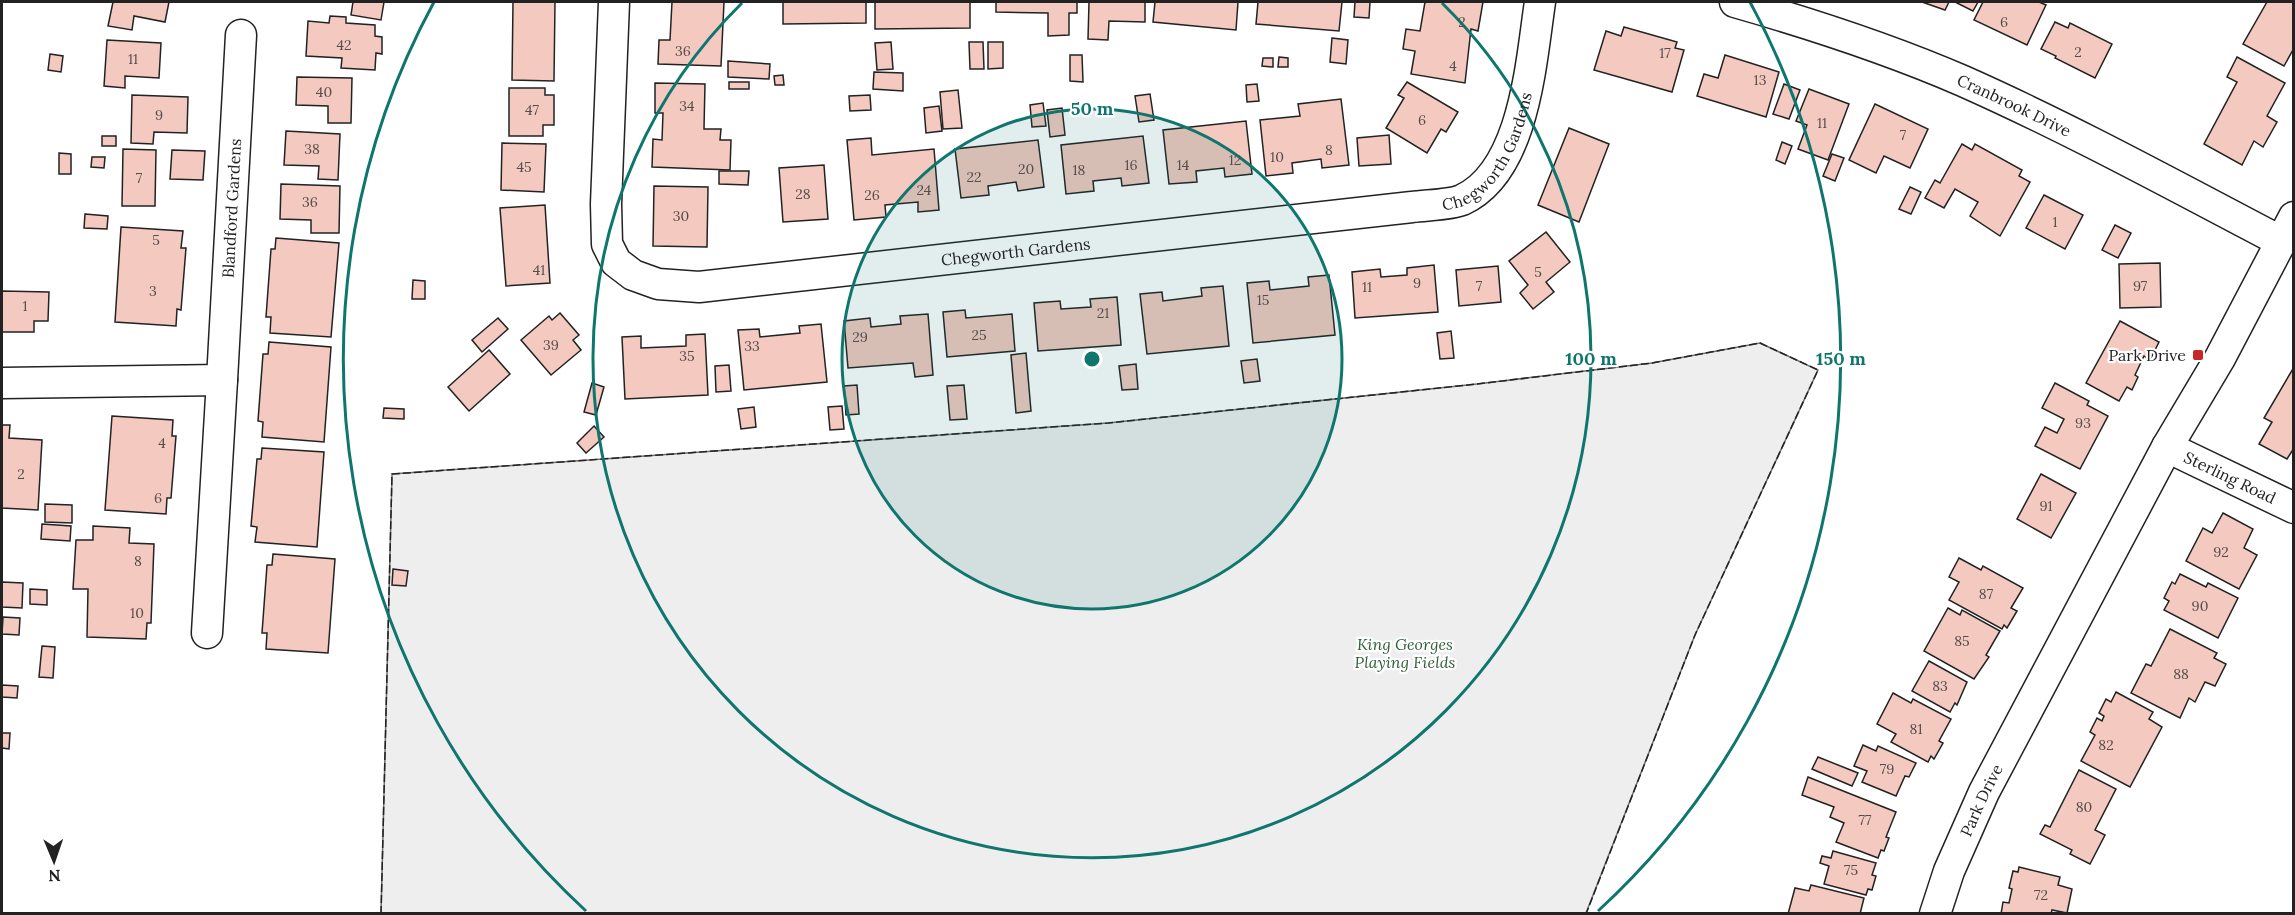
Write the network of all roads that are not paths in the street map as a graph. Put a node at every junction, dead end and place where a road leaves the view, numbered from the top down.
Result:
1 (614, 2) edge
2 (1540, 2) edge
3 (1735, 2) edge
4 (241, 35) dead end
5 (2287, 229) edge
6 (222, 380) junction
7 (2, 383) edge
8 (2167, 447) junction
9 (2294, 508) edge
10 (207, 633) dead end
11 (1935, 914) edge

1 - 2 street, Chegworth Gardens
3 - 5 street, Cranbrook Drive
4 - 6 street, Blandford Gardens
5 - 8 street, Park Drive
6 - 7 street
6 - 10 street, Blandford Gardens
8 - 9 street, Sterling Road
8 - 11 street, Park Drive

